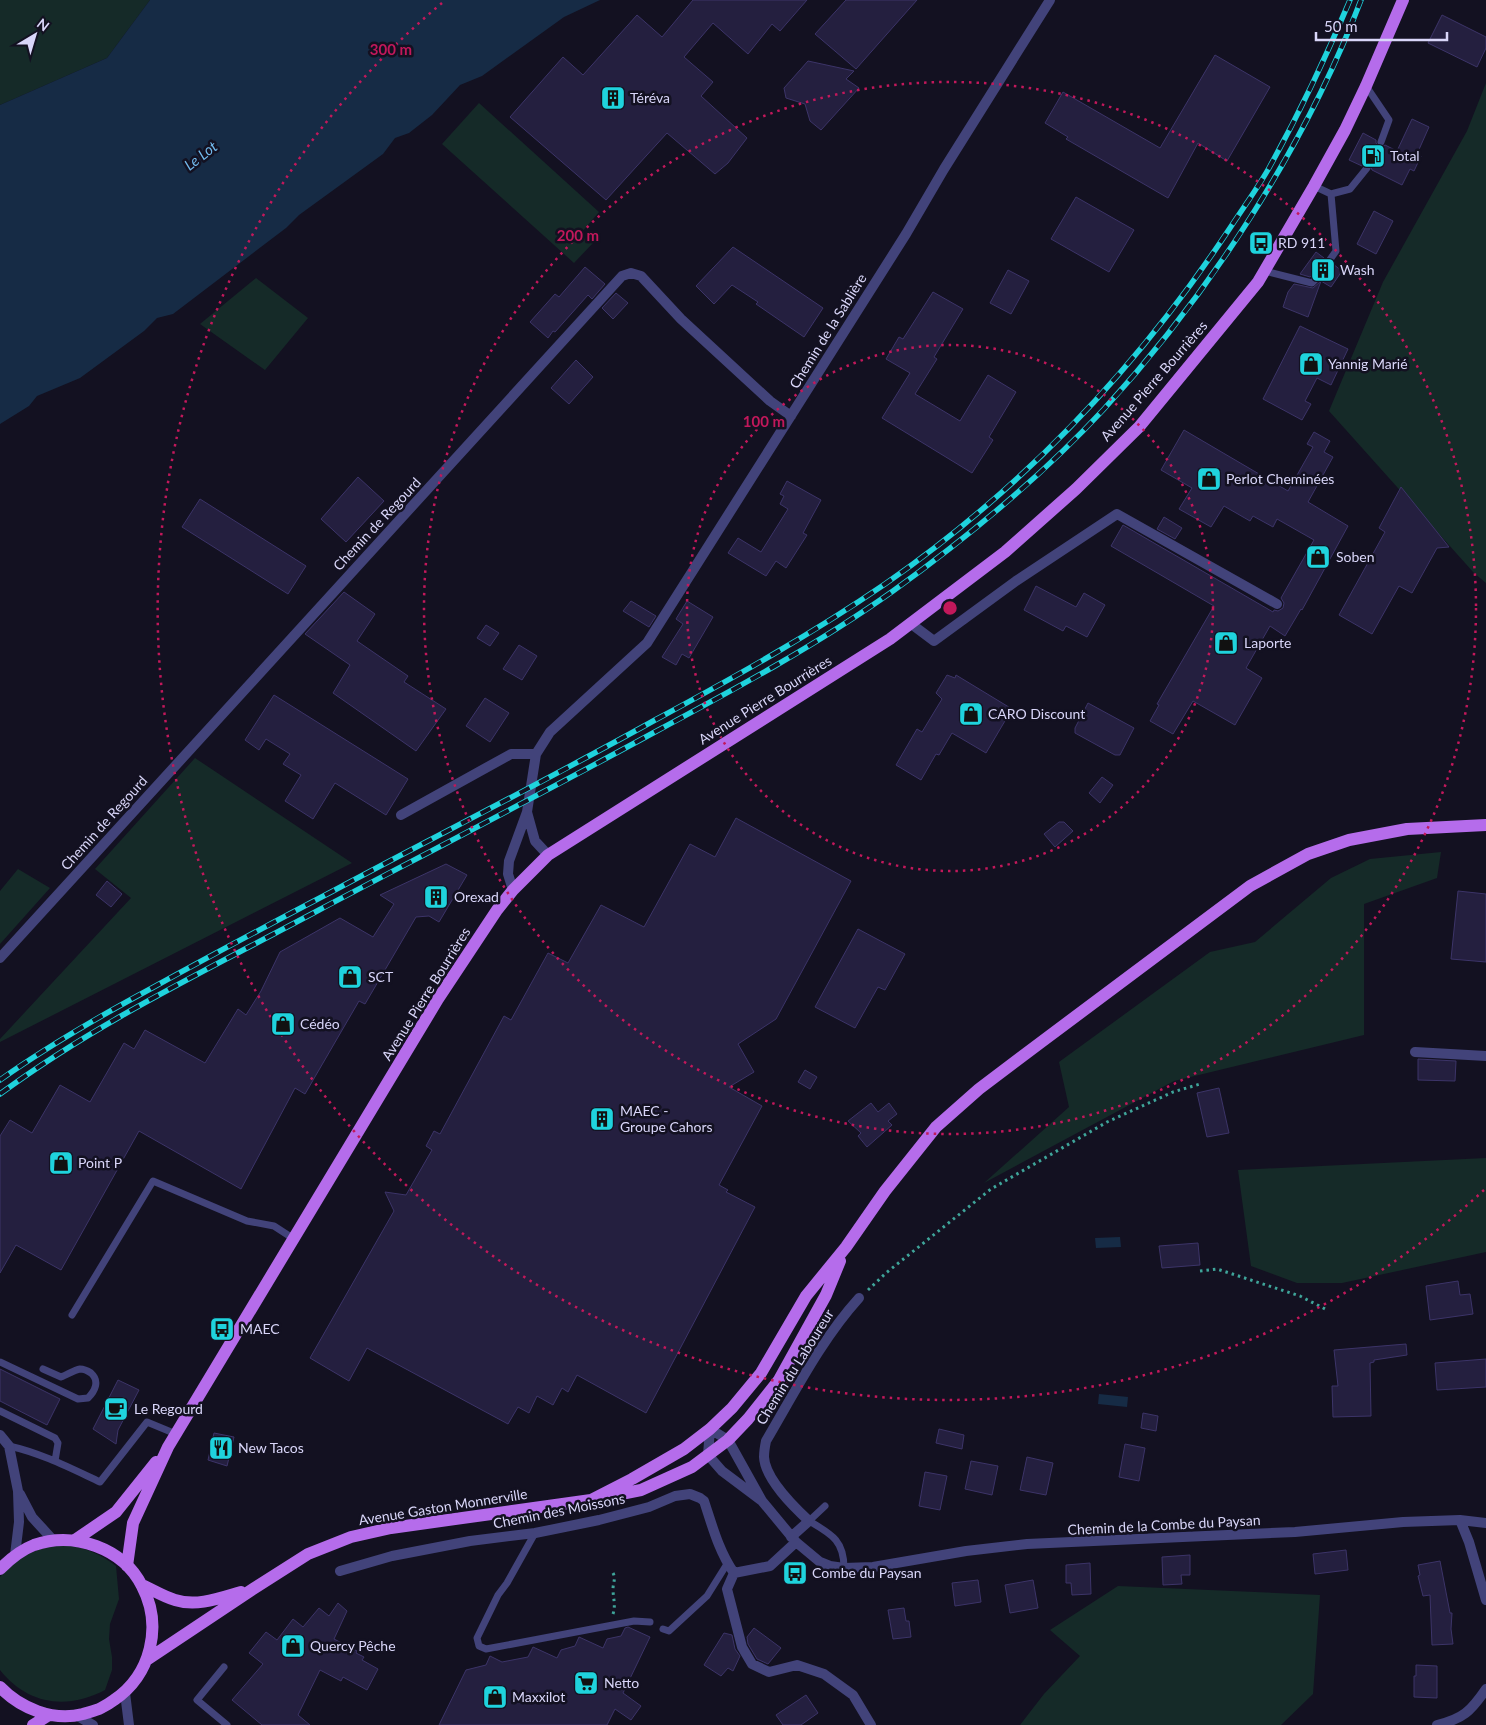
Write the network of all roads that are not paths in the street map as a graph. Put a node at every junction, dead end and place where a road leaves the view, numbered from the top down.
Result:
1 (1050, 0) edge
2 (1404, 0) edge
3 (1366, 86) junction
4 (1380, 142) dead end
5 (1367, 168) dead end
6 (1314, 186) junction
7 (1331, 194) junction
8 (1328, 261) dead end
9 (1265, 271) junction
10 (1317, 278) dead end
11 (791, 416) junction
12 (1277, 604) dead end
13 (910, 623) junction
14 (536, 754) junction
15 (527, 812) junction
16 (401, 815) dead end
17 (1486, 825) edge
18 (548, 855) junction
19 (513, 890) junction
20 (0, 958) edge
21 (1415, 1052) dead end
22 (1486, 1056) edge
23 (294, 1239) junction
24 (846, 1247) junction
25 (859, 1298) road end
26 (72, 1315) dead end
27 (0, 1362) edge
28 (43, 1369) dead end
29 (0, 1411) edge
30 (710, 1429) junction
31 (176, 1434) junction
32 (0, 1435) edge
33 (728, 1440) junction
34 (9, 1446) junction
35 (168, 1447) junction
36 (708, 1455) junction
37 (56, 1461) junction
38 (18, 1491) junction
39 (591, 1500) junction
40 (762, 1501) junction
41 (825, 1506) dead end
42 (1460, 1520) junction
43 (809, 1521) junction
44 (1486, 1523) edge
45 (536, 1532) junction
46 (794, 1539) junction
47 (53, 1540) junction
48 (76, 1540) junction
49 (15, 1554) junction
50 (727, 1564) junction
51 (127, 1566) junction
52 (0, 1568) edge
53 (844, 1568) junction
54 (340, 1572) dead end
55 (734, 1573) junction
56 (142, 1586) junction
57 (253, 1588) junction
58 (1486, 1600) edge
59 (650, 1622) dead end
60 (663, 1628) dead end
61 (148, 1659) junction
62 (224, 1667) dead end
63 (0, 1687) edge
64 (1486, 1689) edge
65 (125, 1693) junction
66 (49, 1715) junction
67 (76, 1716) junction
68 (33, 1725) edge
69 (93, 1725) edge
70 (128, 1725) edge
71 (227, 1725) edge
72 (871, 1725) edge
73 (1437, 1725) edge

1 - 11 street, Chemin de la Sablière
2 - 3 main road, Avenue Pierre Bourrières
3 - 4 lane
3 - 6 main road, Avenue Pierre Bourrières
5 - 7 lane
6 - 7 lane
6 - 9 main road, Avenue Pierre Bourrières
7 - 8 lane
9 - 10 lane
9 - 13 main road, Avenue Pierre Bourrières
11 - 14 street, Chemin de la Sablière
11 - 20 street, Chemin de Regourd
12 - 13 street
13 - 18 main road, Avenue Pierre Bourrières
14 - 15 street, Chemin de la Sablière
14 - 16 street
15 - 18 street, Chemin de la Sablière
15 - 19 street, Chemin de la Sablière
17 - 24 main road
18 - 19 main road, Avenue Pierre Bourrières
19 - 23 main road, Avenue Pierre Bourrières
21 - 22 street
23 - 26 lane
23 - 31 main road, Avenue Pierre Bourrières
24 - 30 main road, Avenue Gaston Monnerville
24 - 33 main road, Avenue Gaston Monnerville
25 - 43 street, Chemin du Laboureur
27 - 28 lane
29 - 37 lane
30 - 33 street, Chemin de la Combe du Paysan
30 - 36 street
30 - 39 main road, Avenue Gaston Monnerville
31 - 35 main road, Avenue Pierre Bourrières
31 - 37 lane
32 - 34 street
33 - 36 main road, Avenue Gaston Monnerville
33 - 40 street, Chemin de la Combe du Paysan
34 - 37 lane
34 - 38 street
35 - 48 main road, Avenue Pierre Bourrières
35 - 51 main road, Avenue Pierre Bourrières
36 - 39 main road, Avenue Gaston Monnerville
36 - 40 street, Chemin de la Combe du Paysan
38 - 47 street
38 - 49 street
39 - 57 main road, Avenue Gaston Monnerville
40 - 46 street, Chemin de la Combe du Paysan
41 - 43 lane
42 - 44 street, Chemin de la Combe du Paysan
42 - 53 street, Chemin de la Combe du Paysan
42 - 58 street
43 - 46 street
43 - 53 lane
45 - 50 street, Chemin des Moissons
45 - 54 street, Chemin des Moissons
45 - 59 lane
46 - 53 street, Chemin de la Combe du Paysan
46 - 55 street
47 - 48 main road
47 - 49 main road
48 - 51 main road
49 - 52 main road
50 - 55 street, Chemin des Moissons
50 - 60 lane
51 - 56 main road
55 - 72 street
56 - 57 main road, Avenue Gaston Monnerville
56 - 61 main road
57 - 61 main road, Avenue Gaston Monnerville
61 - 65 main road
62 - 71 lane
63 - 66 main road
64 - 73 street
65 - 67 main road
65 - 70 street
66 - 67 main road
66 - 68 main road
67 - 69 street

